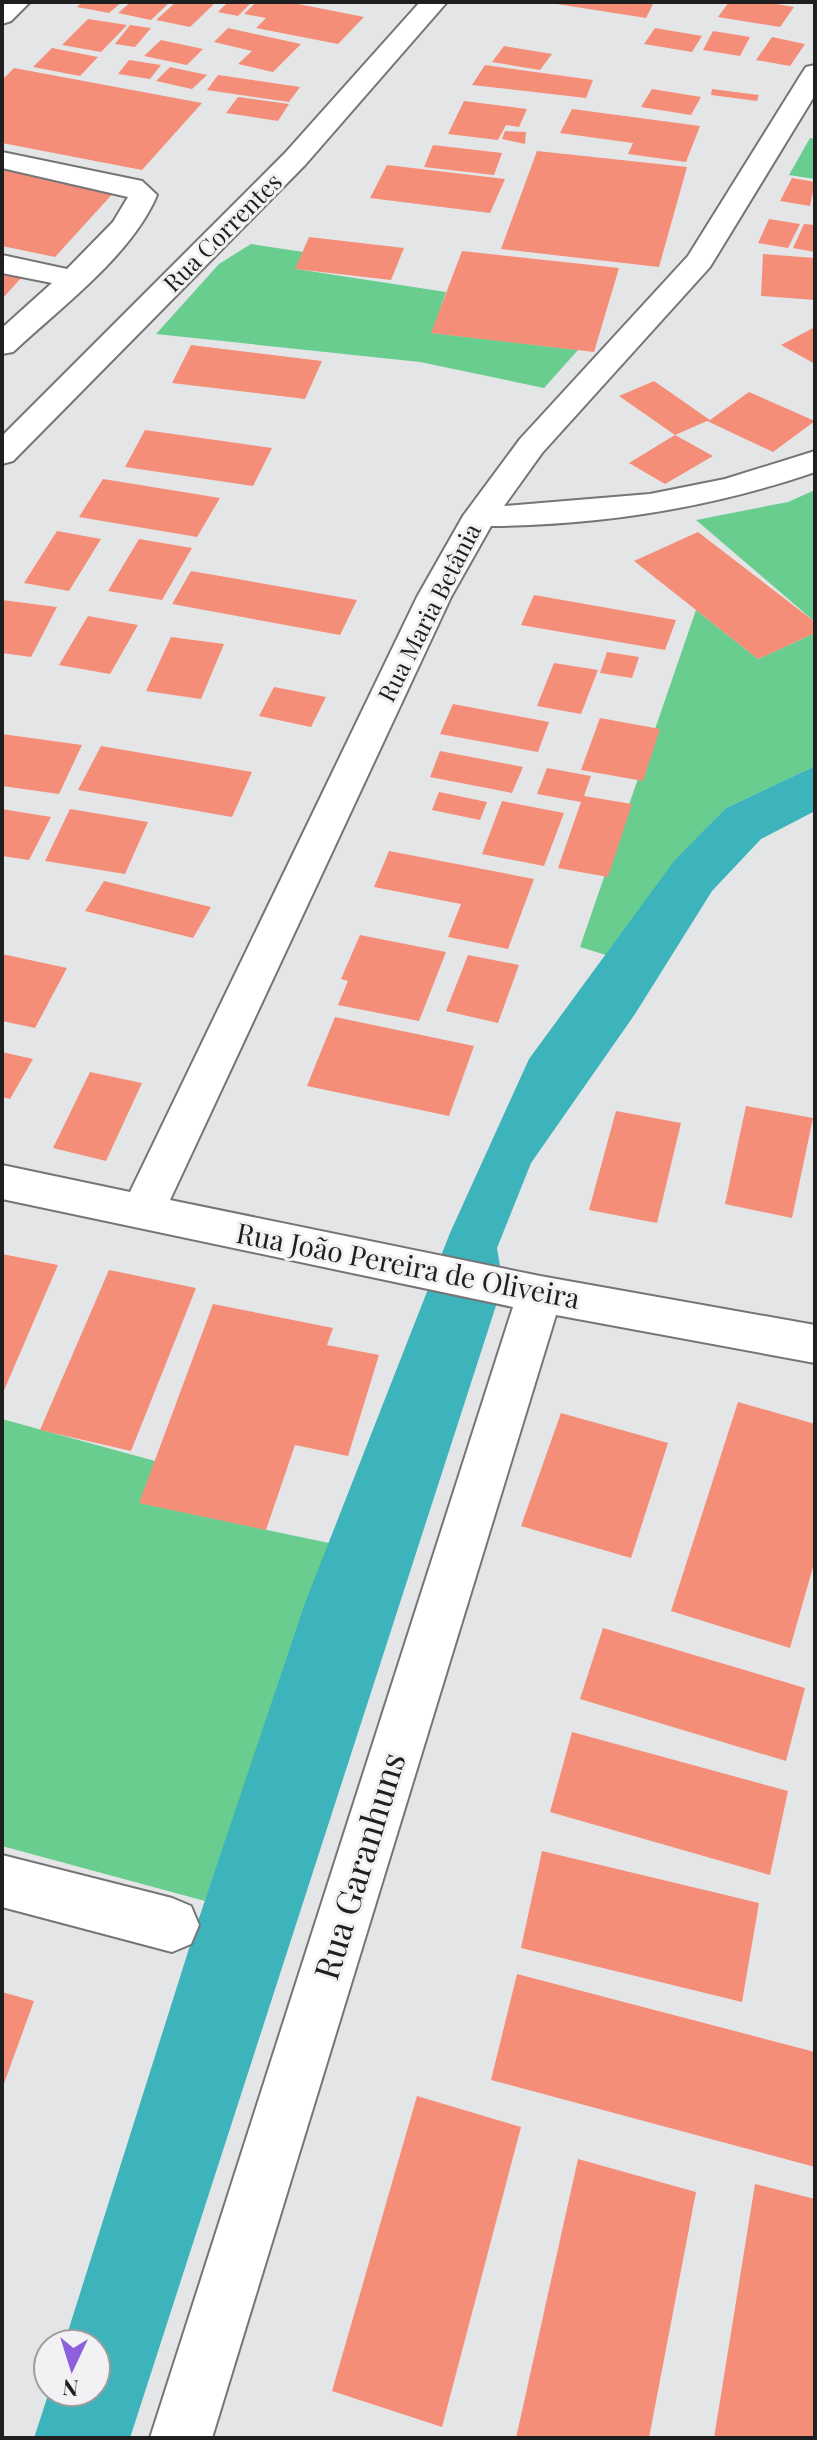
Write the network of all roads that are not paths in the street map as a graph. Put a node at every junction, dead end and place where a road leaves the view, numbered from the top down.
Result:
1 (17, 2) edge
2 (434, 2) edge
3 (2, 16) edge
4 (815, 73) edge
5 (2, 160) edge
6 (2, 264) edge
7 (73, 279) junction
8 (2, 345) edge
9 (2, 454) edge
10 (815, 461) edge
11 (480, 516) junction
12 (2, 1182) edge
13 (142, 1213) junction
14 (523, 1290) junction
15 (815, 1344) edge
16 (2, 1881) edge
17 (172, 1925) dead end
18 (181, 2438) edge

1 - 3 street
2 - 9 street, Rua Correntes
4 - 11 street, Rua Maria Betânia
5 - 7 street
6 - 7 street
7 - 8 street
10 - 11 street
11 - 13 street, Rua Maria Betânia
12 - 13 street, Rua João Pereira de Oliveira
13 - 14 street, Rua João Pereira de Oliveira
14 - 15 street, Rua João Pereira de Oliveira
14 - 18 street, Rua Garanhuns
16 - 17 street

